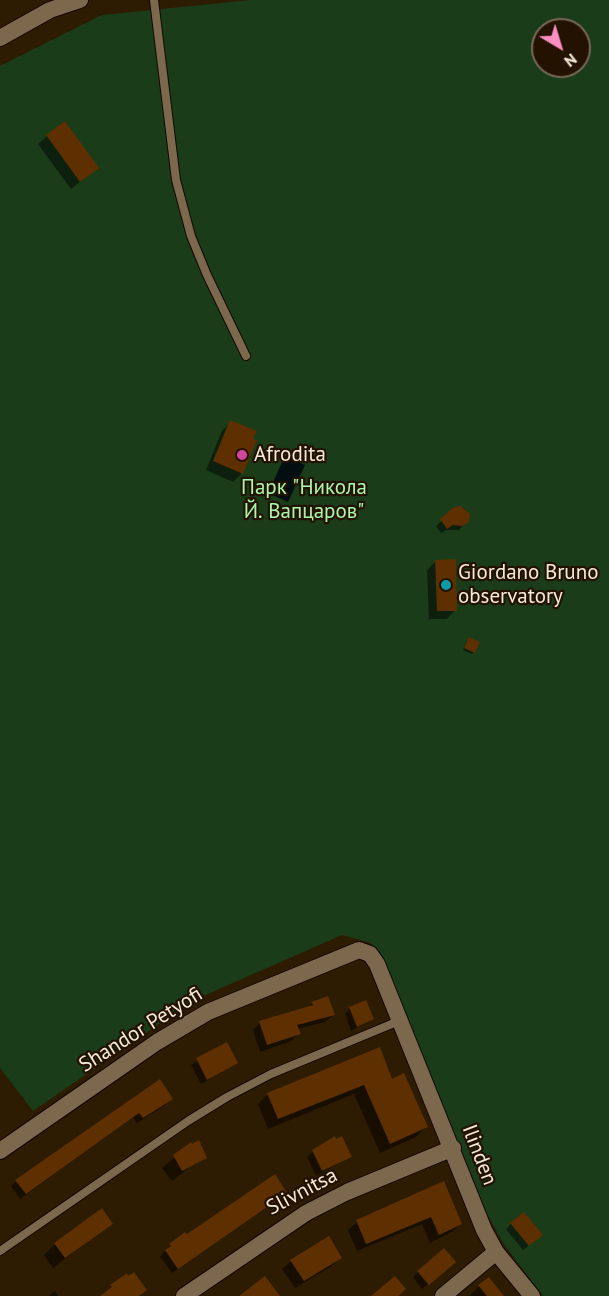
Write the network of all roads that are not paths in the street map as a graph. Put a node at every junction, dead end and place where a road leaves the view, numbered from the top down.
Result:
1 (80, 0) edge
2 (154, 0) edge
3 (0, 38) edge
4 (246, 356) dead end
5 (350, 952) joint
6 (399, 1021) junction
7 (453, 1148) junction
8 (0, 1151) edge
9 (0, 1251) edge
10 (496, 1252) junction
11 (184, 1296) edge
12 (443, 1296) edge
13 (532, 1296) edge

1 - 3 street
2 - 4 lane
5 - 6 street, Ilinden
5 - 8 street, Shandor Petyofi
6 - 7 street, Ilinden
6 - 9 lane
7 - 10 street, Ilinden
7 - 11 street, Slivnitsa
10 - 12 street
10 - 13 street, Ilinden

